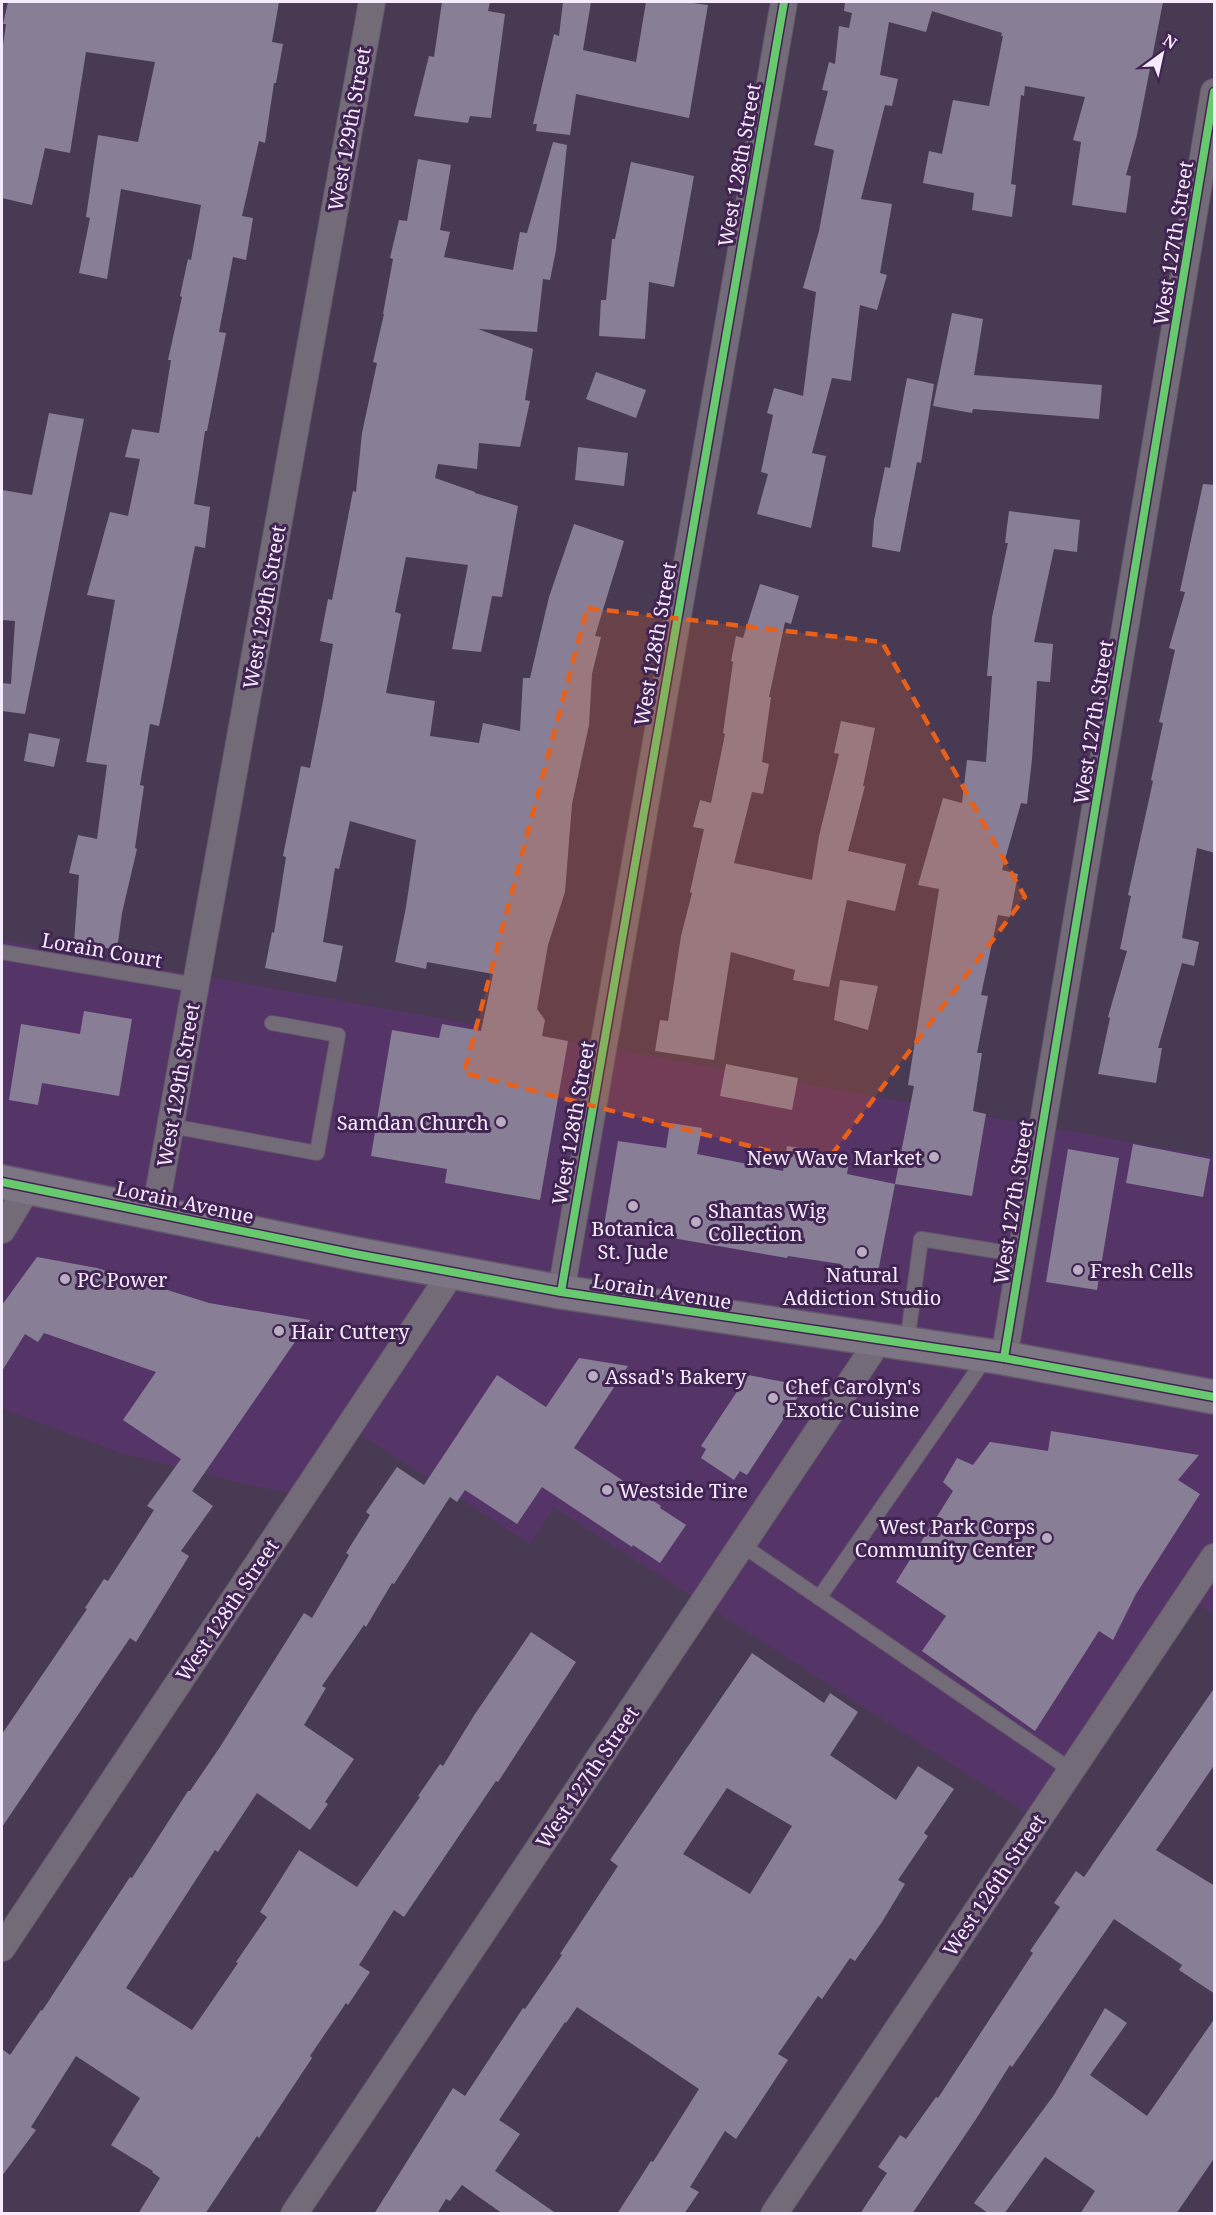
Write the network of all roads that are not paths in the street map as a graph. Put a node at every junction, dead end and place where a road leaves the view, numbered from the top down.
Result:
1 (372, 2) edge
2 (784, 2) edge
3 (1215, 92) edge
4 (2, 952) edge
5 (196, 986) junction
6 (272, 1023) dead end
7 (171, 1126) junction
8 (15, 1185) edge
9 (155, 1212) junction
10 (2, 1230) edge
11 (1021, 1256) junction
12 (452, 1272) junction
13 (561, 1292) junction
14 (893, 1342) junction
15 (996, 1357) junction
16 (1215, 1397) edge
17 (742, 1545) junction
18 (1215, 1557) edge
19 (819, 1598) junction
20 (1071, 1770) junction
21 (2, 1948) edge
22 (294, 2214) edge
23 (774, 2214) edge

1 - 5 street, West 129th Street
2 - 13 street, West 128th Street
3 - 11 street, West 127th Street
4 - 5 lane, Lorain Court
5 - 7 street, West 129th Street
6 - 7 lane
7 - 9 street, West 129th Street
8 - 9 main road, Lorain Avenue
8 - 10 street
9 - 12 main road, Lorain Avenue
11 - 14 lane
11 - 15 street, West 127th Street
12 - 13 main road, Lorain Avenue
12 - 21 street, West 128th Street
13 - 14 main road, Lorain Avenue
14 - 15 main road, Lorain Avenue
14 - 17 street, West 127th Street
15 - 16 main road, Lorain Avenue
15 - 19 lane
17 - 19 lane
17 - 22 street, West 127th Street
18 - 20 street, West 126th Street
19 - 20 lane
20 - 23 street, West 126th Street

